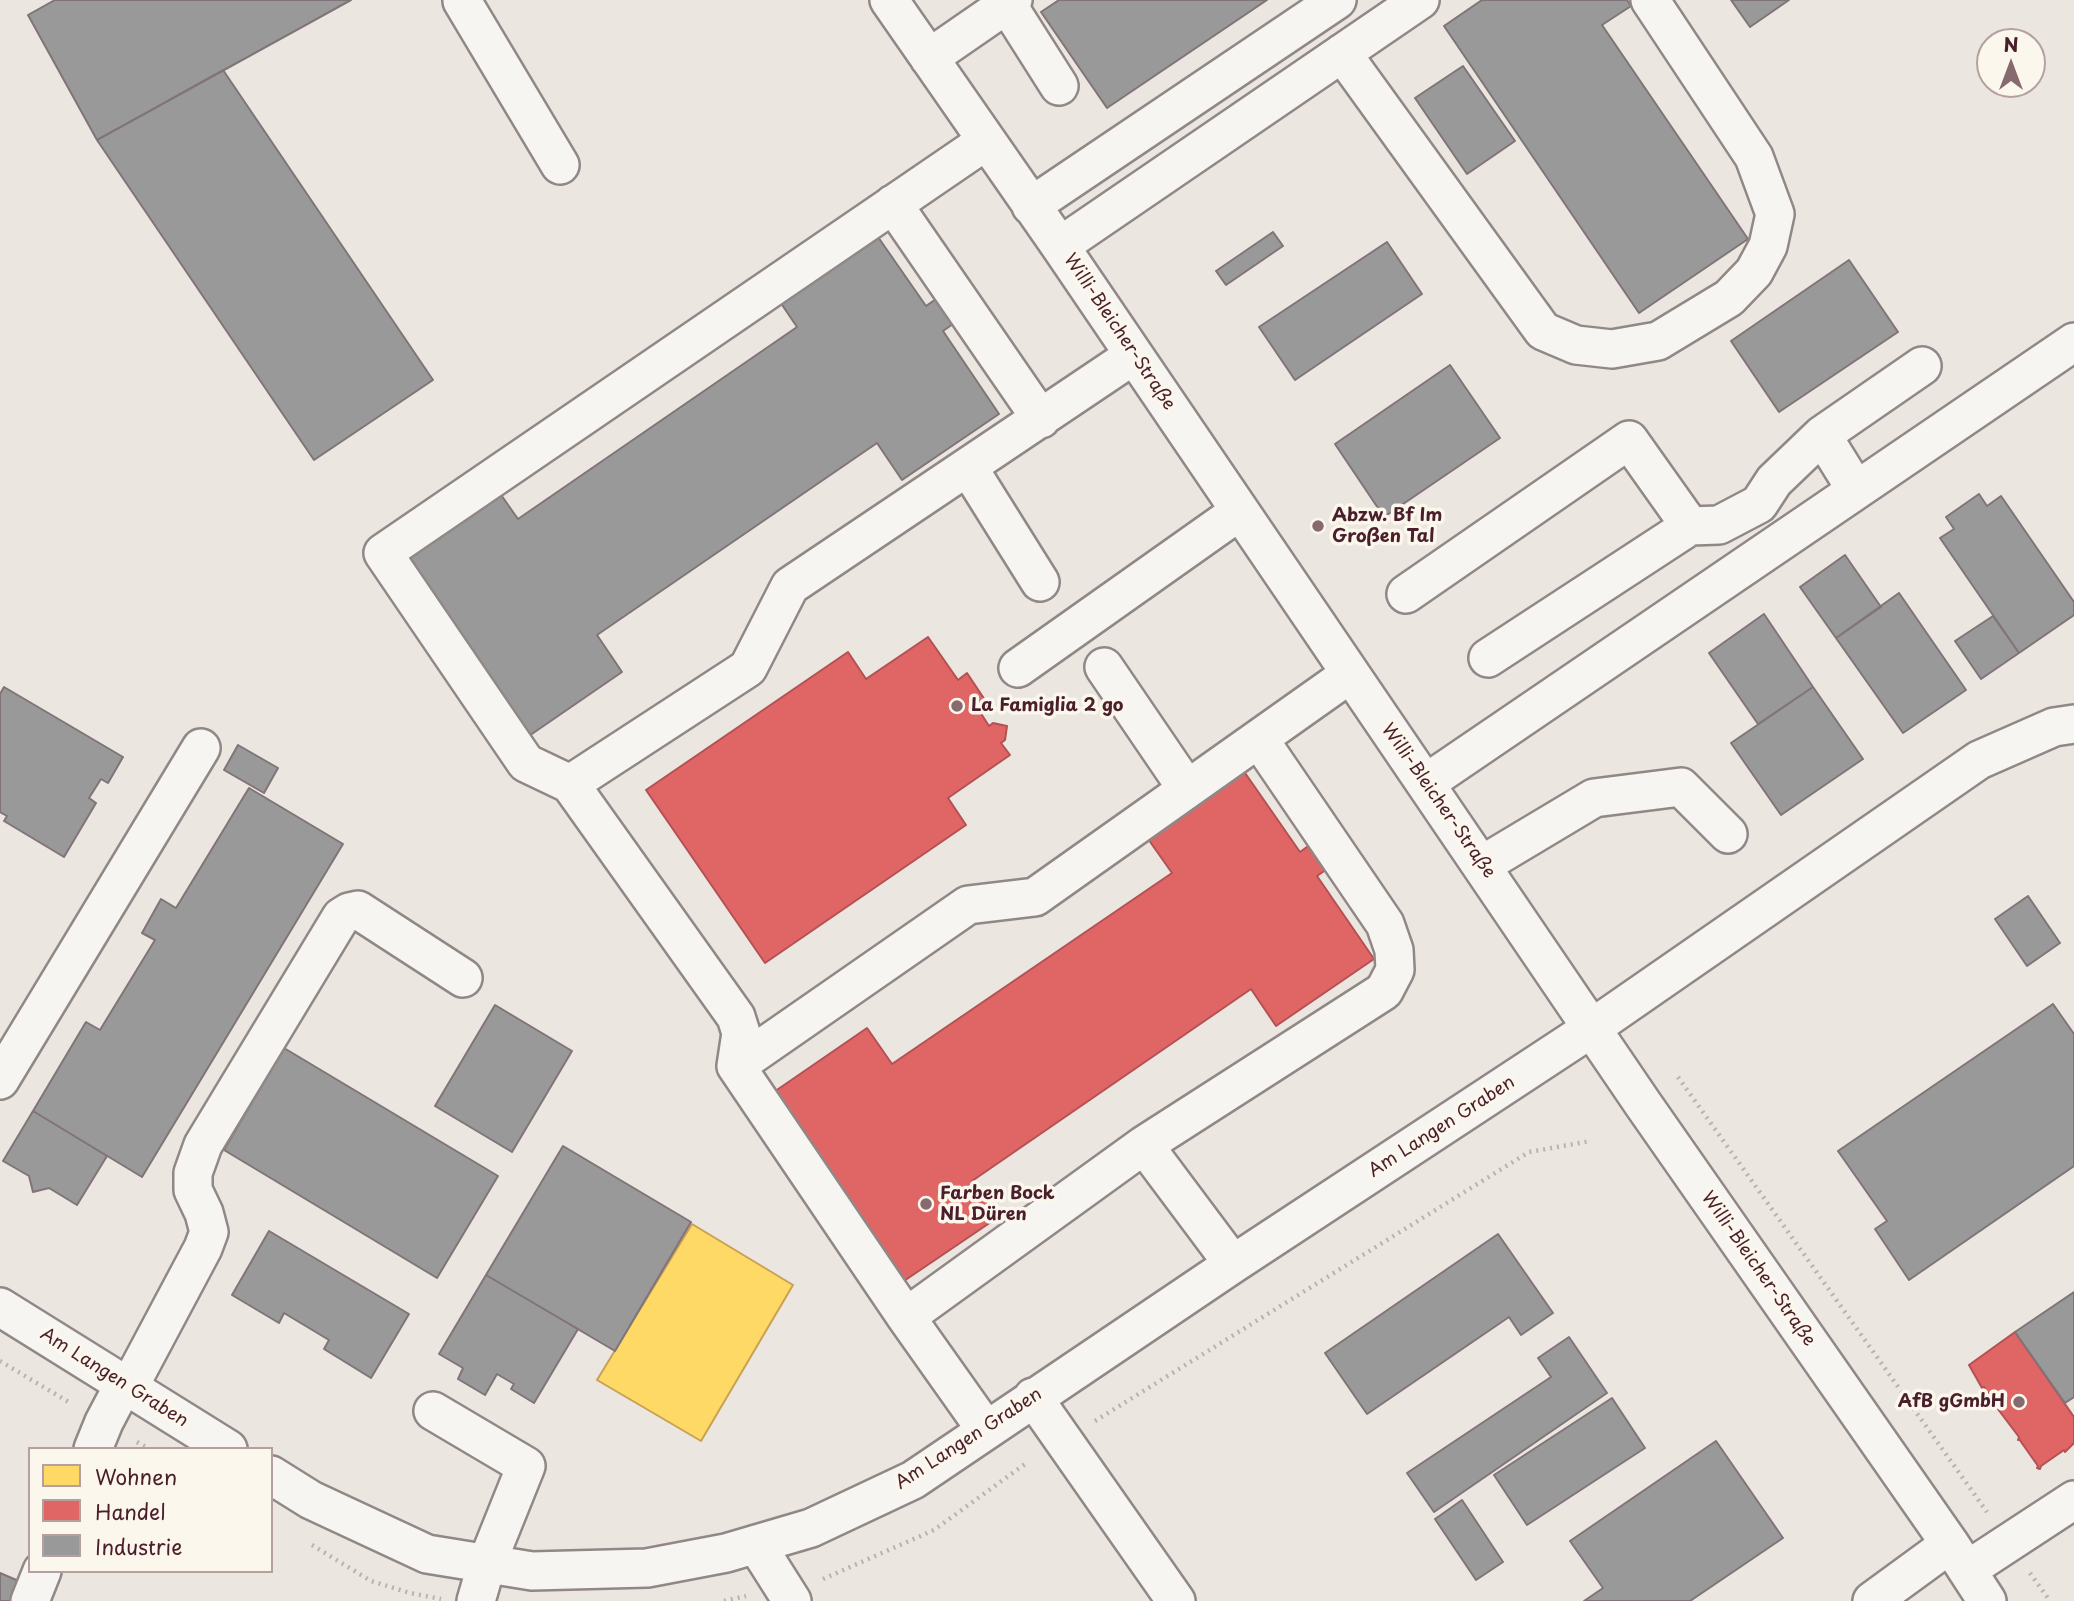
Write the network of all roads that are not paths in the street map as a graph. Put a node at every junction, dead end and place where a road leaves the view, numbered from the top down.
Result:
1 (464, 0) edge
2 (889, 0) edge
3 (1337, 0) edge
4 (1420, 0) edge
5 (1650, 0) edge
6 (1010, 2) edge
7 (1342, 52) junction
8 (929, 58) junction
9 (1059, 86) dead end
10 (986, 141) junction
11 (561, 165) dead end
12 (893, 204) junction
13 (1031, 206) junction
14 (1060, 246) junction
15 (2074, 342) edge
16 (1134, 355) junction
17 (1922, 366) dead end
18 (1041, 419) junction
19 (1822, 435) junction
20 (968, 467) junction
21 (1856, 490) junction
22 (1240, 511) junction
23 (1690, 526) junction
24 (1041, 582) dead end
25 (1406, 594) dead end
26 (1488, 658) dead end
27 (1104, 667) dead end
28 (1018, 668) dead end
29 (1350, 674) junction
30 (2074, 724) edge
31 (1259, 739) junction
32 (201, 748) dead end
33 (1426, 783) junction
34 (570, 784) junction
35 (1187, 789) junction
36 (1728, 834) dead end
37 (1482, 865) junction
38 (463, 978) dead end
39 (1592, 1028) junction
40 (736, 1066) junction
41 (0, 1080) edge
42 (1144, 1145) junction
43 (1233, 1264) junction
44 (0, 1307) edge
45 (906, 1317) junction
46 (126, 1385) junction
47 (1033, 1397) junction
48 (433, 1411) dead end
49 (986, 1430) junction
50 (94, 1447) edge
51 (225, 1447) edge
52 (273, 1476) edge
53 (2074, 1500) edge
54 (755, 1544) junction
55 (1959, 1557) junction
56 (487, 1563) junction
57 (41, 1573) edge
58 (788, 1594) edge
59 (30, 1601) edge
60 (476, 1601) edge
61 (1176, 1601) edge
62 (1872, 1601) edge
63 (1987, 1601) edge

1 - 11 street
2 - 8 street, Willi-Bleicher-Straße
3 - 13 street
4 - 7 street
5 - 7 street
6 - 8 street
6 - 9 street
7 - 14 street
8 - 10 street, Willi-Bleicher-Straße
10 - 12 street
10 - 13 street, Willi-Bleicher-Straße
12 - 18 street
12 - 34 street
13 - 14 street, Willi-Bleicher-Straße
14 - 16 street, Willi-Bleicher-Straße
15 - 21 street
16 - 18 street
16 - 22 street, Willi-Bleicher-Straße
17 - 19 street
18 - 20 street
19 - 21 street
19 - 23 street
20 - 24 street
20 - 34 street
21 - 33 street
22 - 28 street
22 - 29 street, Willi-Bleicher-Straße
23 - 25 street
23 - 26 street
27 - 35 street
29 - 31 street
29 - 33 street, Willi-Bleicher-Straße
30 - 39 street, Am Langen Graben
31 - 35 street
31 - 42 street
32 - 41 street
33 - 37 street, Willi-Bleicher-Straße
34 - 40 street
35 - 40 street
36 - 37 street
37 - 39 street, Willi-Bleicher-Straße
38 - 46 street
39 - 43 street, Am Langen Graben
39 - 55 street, Willi-Bleicher-Straße
40 - 45 street
42 - 43 street
42 - 45 street
43 - 47 street, Am Langen Graben
44 - 46 street, Am Langen Graben
45 - 49 street
46 - 50 street
46 - 51 street, Am Langen Graben
47 - 49 street, Am Langen Graben
47 - 61 street
48 - 56 street
49 - 54 street, Am Langen Graben
52 - 56 street, Am Langen Graben
53 - 55 street
54 - 56 street, Am Langen Graben
54 - 58 street
55 - 62 street
55 - 63 street, Willi-Bleicher-Straße
56 - 60 street
57 - 59 street

